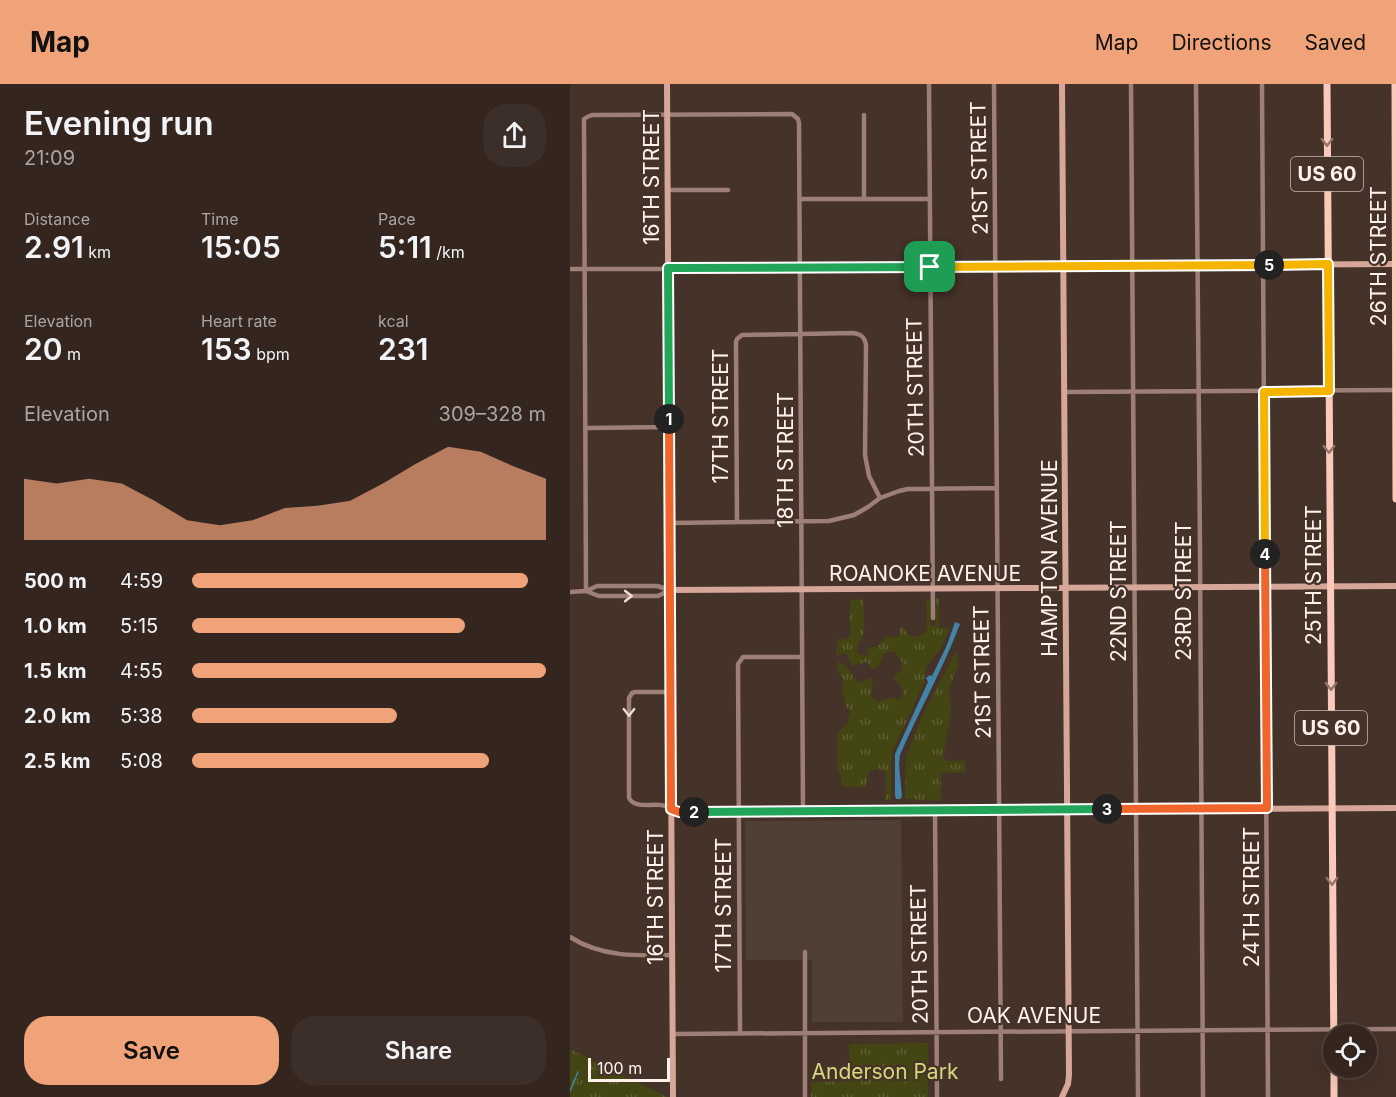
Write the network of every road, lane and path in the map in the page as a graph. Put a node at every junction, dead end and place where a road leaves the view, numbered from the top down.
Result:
1 (667, 84) edge
2 (929, 84) edge
3 (994, 84) edge
4 (1062, 84) edge
5 (1131, 84) edge
6 (1196, 84) edge
7 (1262, 84) edge
8 (1327, 84) edge
9 (1395, 84) edge
10 (667, 115) junction
11 (864, 116) dead end
12 (667, 190) junction
13 (729, 190) dead end
14 (800, 199) junction
15 (864, 199) junction
16 (930, 199) junction
17 (1328, 264) junction
18 (1395, 264) edge
19 (1063, 266) junction
20 (1131, 266) junction
21 (1197, 266) junction
22 (1263, 266) junction
23 (930, 267) junction
24 (996, 267) junction
25 (668, 268) junction
26 (800, 268) junction
27 (570, 269) edge
28 (585, 269) junction
29 (801, 334) junction
30 (1396, 390) edge
31 (1329, 391) junction
32 (1064, 392) junction
33 (1133, 392) junction
34 (1198, 392) junction
35 (1264, 392) junction
36 (669, 427) junction
37 (585, 428) junction
38 (997, 488) junction
39 (933, 489) junction
40 (880, 498) junction
41 (1396, 499) edge
42 (801, 521) junction
43 (737, 522) junction
44 (670, 523) junction
45 (1396, 586) edge
46 (1265, 587) junction
47 (1330, 587) junction
48 (1065, 588) junction
49 (1134, 588) junction
50 (1200, 588) junction
51 (933, 589) junction
52 (998, 589) junction
53 (670, 590) junction
54 (802, 590) junction
55 (586, 591) junction
56 (570, 592) edge
57 (933, 618) dead end
58 (802, 657) junction
59 (670, 692) junction
60 (1396, 807) edge
61 (1267, 808) junction
62 (1331, 808) junction
63 (671, 809) junction
64 (1136, 809) junction
65 (1201, 809) junction
66 (934, 810) junction
67 (1000, 810) junction
68 (1068, 810) junction
69 (803, 811) junction
70 (739, 812) junction
71 (570, 937) edge
72 (805, 952) dead end
73 (672, 956) junction
74 (1333, 1024) edge
75 (1377, 1029) edge
76 (1396, 1029) edge
77 (1268, 1030) junction
78 (1323, 1030) edge
79 (1137, 1031) junction
80 (1202, 1031) junction
81 (936, 1032) junction
82 (1001, 1032) junction
83 (1069, 1032) junction
84 (740, 1033) junction
85 (805, 1033) junction
86 (673, 1034) junction
87 (1334, 1078) edge
88 (1001, 1079) dead end
89 (673, 1097) edge
90 (805, 1097) edge
91 (937, 1097) edge
92 (1062, 1097) edge
93 (1138, 1097) edge
94 (1203, 1097) edge
95 (1268, 1097) edge
96 (1334, 1097) edge

1 - 10 street, 16TH STREET
2 - 16 street, 20TH STREET
3 - 24 street, 21ST STREET
4 - 19 street, HAMPTON AVENUE
5 - 20 street, 22ND STREET
6 - 21 street, 23RD STREET
7 - 22 street, 24TH STREET
8 -> 17 main road, 25TH STREET / US 60
9 - 18 main road, 26TH STREET
10 - 12 street, 16TH STREET
10 - 14 street, 18TH STREET
10 - 28 street
11 - 15 street
12 - 13 street
12 - 25 street, 16TH STREET
14 - 15 street
14 - 26 street, 18TH STREET
15 - 16 street
16 - 23 street, 20TH STREET
17 - 18 street
17 - 22 street
17 - 31 main road, 25TH STREET / US 60
18 - 30 main road, 26TH STREET
19 - 20 street
19 - 24 street
19 - 32 street, HAMPTON AVENUE
20 - 21 street
20 - 33 street, 22ND STREET
21 - 22 street
21 - 34 street, 23RD STREET
22 - 35 street, 24TH STREET
23 - 24 street
23 - 26 street
23 - 39 street, 20TH STREET
24 - 38 street, 21ST STREET
25 - 26 street
25 - 28 street
25 - 36 street, 16TH STREET
26 - 29 street, 18TH STREET
27 - 28 street
28 - 37 street
29 - 40 street
29 - 42 street, 18TH STREET
29 - 43 street, 17TH STREET
30 - 31 street
30 - 41 main road, 26TH STREET
31 - 35 street
31 -> 47 main road, 25TH STREET / US 60
32 - 33 street
32 - 48 street, HAMPTON AVENUE
33 - 34 street
33 - 49 street, 22ND STREET
34 - 35 street
34 - 50 street, 23RD STREET
35 - 46 street, 24TH STREET
36 - 37 street
36 - 44 street, 16TH STREET
37 - 55 street
38 - 39 street
38 - 52 street, 21ST STREET
39 - 40 street
39 - 51 street, 20TH STREET
40 - 42 street
42 - 43 street
42 - 54 street, 18TH STREET
43 - 44 street
44 - 53 street, 16TH STREET
45 - 47 street, ROANOKE AVENUE
46 - 47 street, ROANOKE AVENUE
46 - 50 street, ROANOKE AVENUE
46 - 61 street, 24TH STREET
47 -> 62 main road, 25TH STREET / US 60
48 - 49 street, ROANOKE AVENUE
48 - 52 street, ROANOKE AVENUE
48 - 68 street, HAMPTON AVENUE
49 - 50 street, ROANOKE AVENUE
49 - 64 street, 22ND STREET
50 - 65 street, 23RD STREET
51 - 52 street, ROANOKE AVENUE
51 - 54 street, ROANOKE AVENUE
51 - 57 street, 20TH STREET
52 - 67 street, 21ST STREET
53 - 54 street, ROANOKE AVENUE
53 - 55 street, ROANOKE AVENUE
55 -> 53 street, ROANOKE AVENUE
53 - 59 street, 16TH STREET
54 - 58 street, 18TH STREET
55 - 56 street, ROANOKE AVENUE
58 - 69 street, 18TH STREET
58 - 70 street, 17TH STREET
59 - 63 street, 16TH STREET
59 -> 63 street
60 - 62 street
61 - 62 street
61 - 65 street
61 - 77 street, 24TH STREET
62 -> 74 main road, 25TH STREET / US 60
63 - 70 street
63 - 73 street, 16TH STREET
64 - 65 street
64 - 68 street
64 - 79 street, 22ND STREET
65 - 80 street, 23RD STREET
66 - 67 street
66 - 69 street
66 - 81 street, 20TH STREET
67 - 68 street
67 - 82 street, 21ST STREET
68 - 83 street, HAMPTON AVENUE
69 - 70 street
70 - 84 street, 17TH STREET
71 - 73 street
72 - 85 street
73 - 86 street, 16TH STREET
75 - 76 street, OAK AVENUE
77 - 78 street, OAK AVENUE
77 - 80 street, OAK AVENUE
77 - 95 street, 24TH STREET
79 - 80 street, OAK AVENUE
79 - 83 street, OAK AVENUE
79 - 93 street, 22ND STREET
80 - 94 street, 23RD STREET
81 - 82 street, OAK AVENUE
81 - 85 street, OAK AVENUE
81 - 91 street, 20TH STREET
82 - 83 street, OAK AVENUE
82 - 88 street, 21ST STREET
83 - 92 street, HAMPTON AVENUE
84 - 85 street, OAK AVENUE
84 - 86 street, OAK AVENUE
85 - 90 street
86 - 89 street, 16TH STREET
87 - 96 main road, 25TH STREET / US 60

